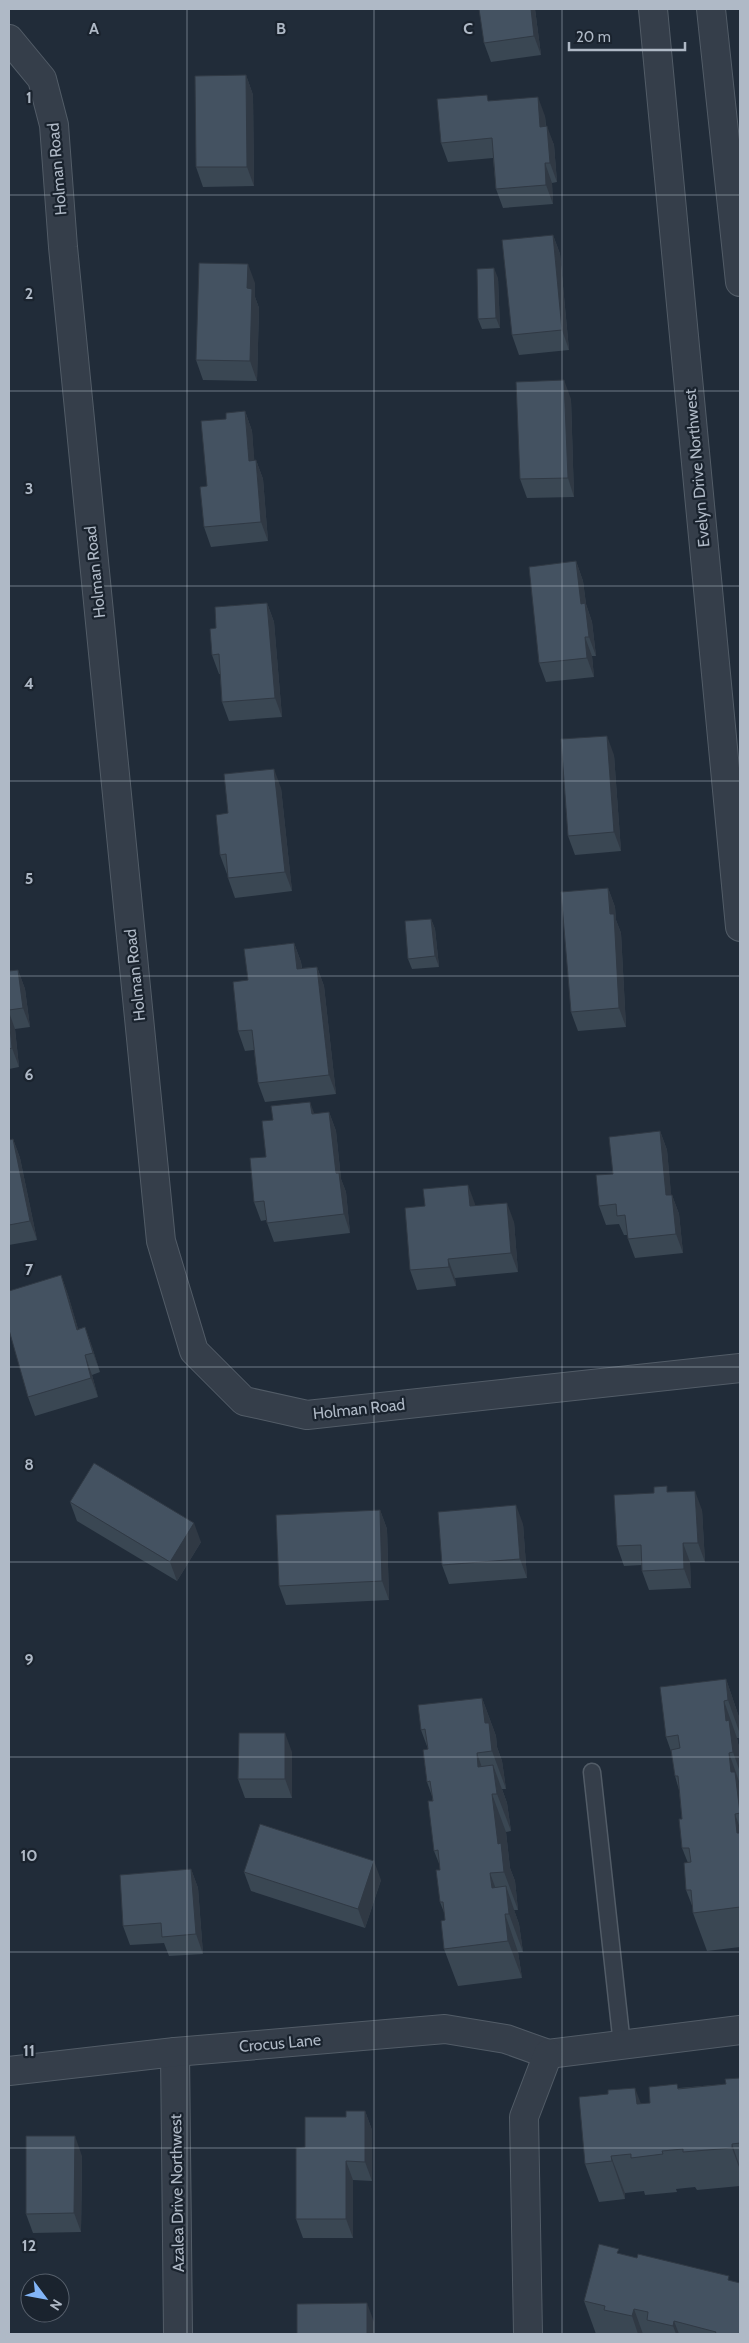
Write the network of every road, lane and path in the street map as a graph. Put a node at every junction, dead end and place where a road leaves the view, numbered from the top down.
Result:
1 (653, 9) edge
2 (711, 9) edge
3 (9, 39) edge
4 (740, 282) edge
5 (740, 927) edge
6 (740, 1368) edge
7 (592, 1772) dead end
8 (740, 2030) edge
9 (622, 2045) junction
10 (175, 2052) junction
11 (548, 2054) junction
12 (9, 2071) edge
13 (178, 2334) edge
14 (528, 2334) edge

1 - 5 street, Evelyn Drive Northwest
2 - 4 street
3 - 6 street, Holman Road
7 - 9 lane
8 - 9 street, Crocus Lane
9 - 11 street, Crocus Lane
10 - 11 street, Crocus Lane
10 - 12 street, Crocus Lane
10 - 13 street, Azalea Drive Northwest
11 - 14 street

